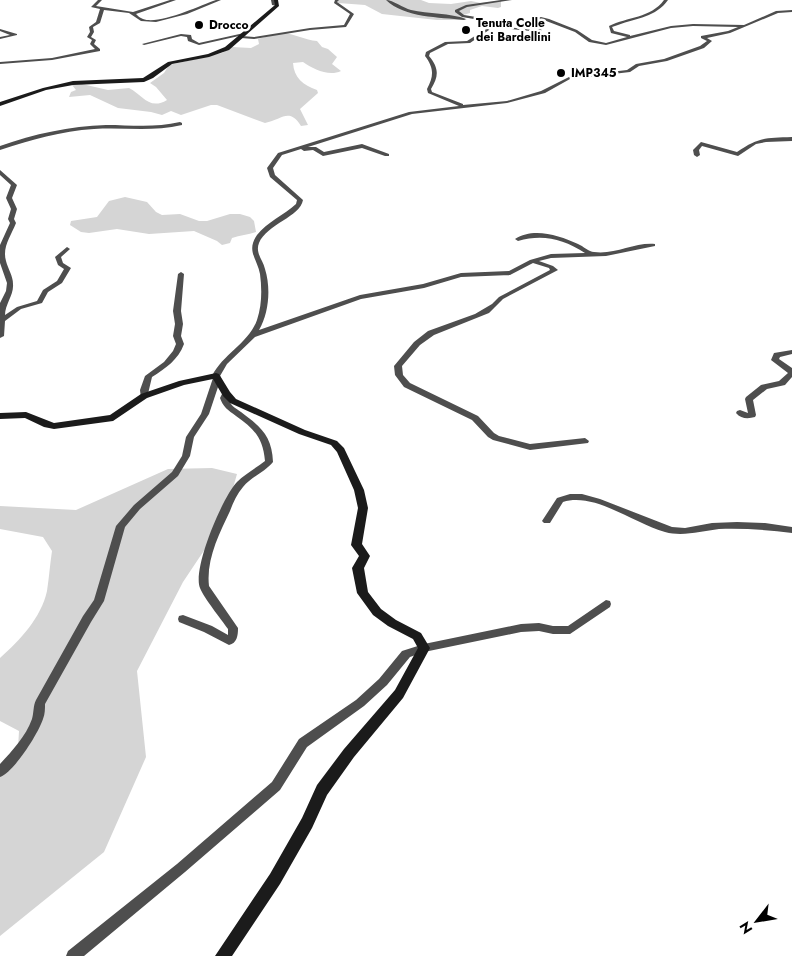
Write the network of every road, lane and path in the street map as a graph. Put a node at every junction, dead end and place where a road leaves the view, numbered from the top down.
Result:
1 (100, 0) edge
2 (174, 0) edge
3 (219, 0) edge
4 (337, 0) edge
5 (388, 0) edge
6 (510, 0) edge
7 (666, 0) edge
8 (275, 2) edge
9 (792, 5) edge
10 (102, 8) junction
11 (789, 10) edge
12 (132, 14) junction
13 (482, 22) junction
14 (488, 26) junction
15 (739, 26) junction
16 (0, 30) edge
17 (243, 35) junction
18 (636, 36) junction
19 (0, 38) edge
20 (144, 44) dead end
21 (0, 63) edge
22 (0, 104) edge
23 (461, 108) junction
24 (180, 124) dead end
25 (792, 139) edge
26 (0, 148) edge
27 (297, 148) junction
28 (387, 154) dead end
29 (697, 155) dead end
30 (0, 172) edge
31 (518, 239) dead end
32 (653, 246) dead end
33 (67, 249) dead end
34 (591, 255) junction
35 (532, 261) junction
36 (180, 274) dead end
37 (3, 319) junction
38 (252, 335) junction
39 (0, 336) edge
40 (792, 352) edge
41 (792, 372) edge
42 (216, 377) junction
43 (226, 394) junction
44 (144, 396) junction
45 (740, 413) dead end
46 (0, 416) edge
47 (585, 441) dead end
48 (547, 520) dead end
49 (792, 530) edge
50 (606, 604) dead end
51 (183, 619) dead end
52 (424, 648) junction
53 (0, 772) edge
54 (73, 956) edge
55 (223, 956) edge

1 - 10 street
2 - 12 street
3 - 12 street
4 - 17 street
5 - 13 street
6 - 13 street
7 - 18 street
8 - 17 street
9 - 11 street
10 - 12 street
10 - 21 street
11 - 15 street
13 - 14 street
14 - 18 street
14 - 23 street
15 - 18 street
15 - 23 street
16 - 19 street
17 - 20 street
17 - 22 street
23 - 27 street
24 - 26 street
25 - 29 street
27 - 28 street
27 - 38 street
30 - 37 street
31 - 34 street
32 - 34 street
33 - 37 street
34 - 35 street
35 - 38 street
35 - 47 street
36 - 44 street
37 - 39 street
38 - 42 street
40 - 41 street
41 - 45 street
42 - 43 street
42 - 44 street
42 - 53 street
43 - 51 street
43 - 52 street
44 - 46 street
48 - 49 street
50 - 52 street
52 - 54 street
52 - 55 street

